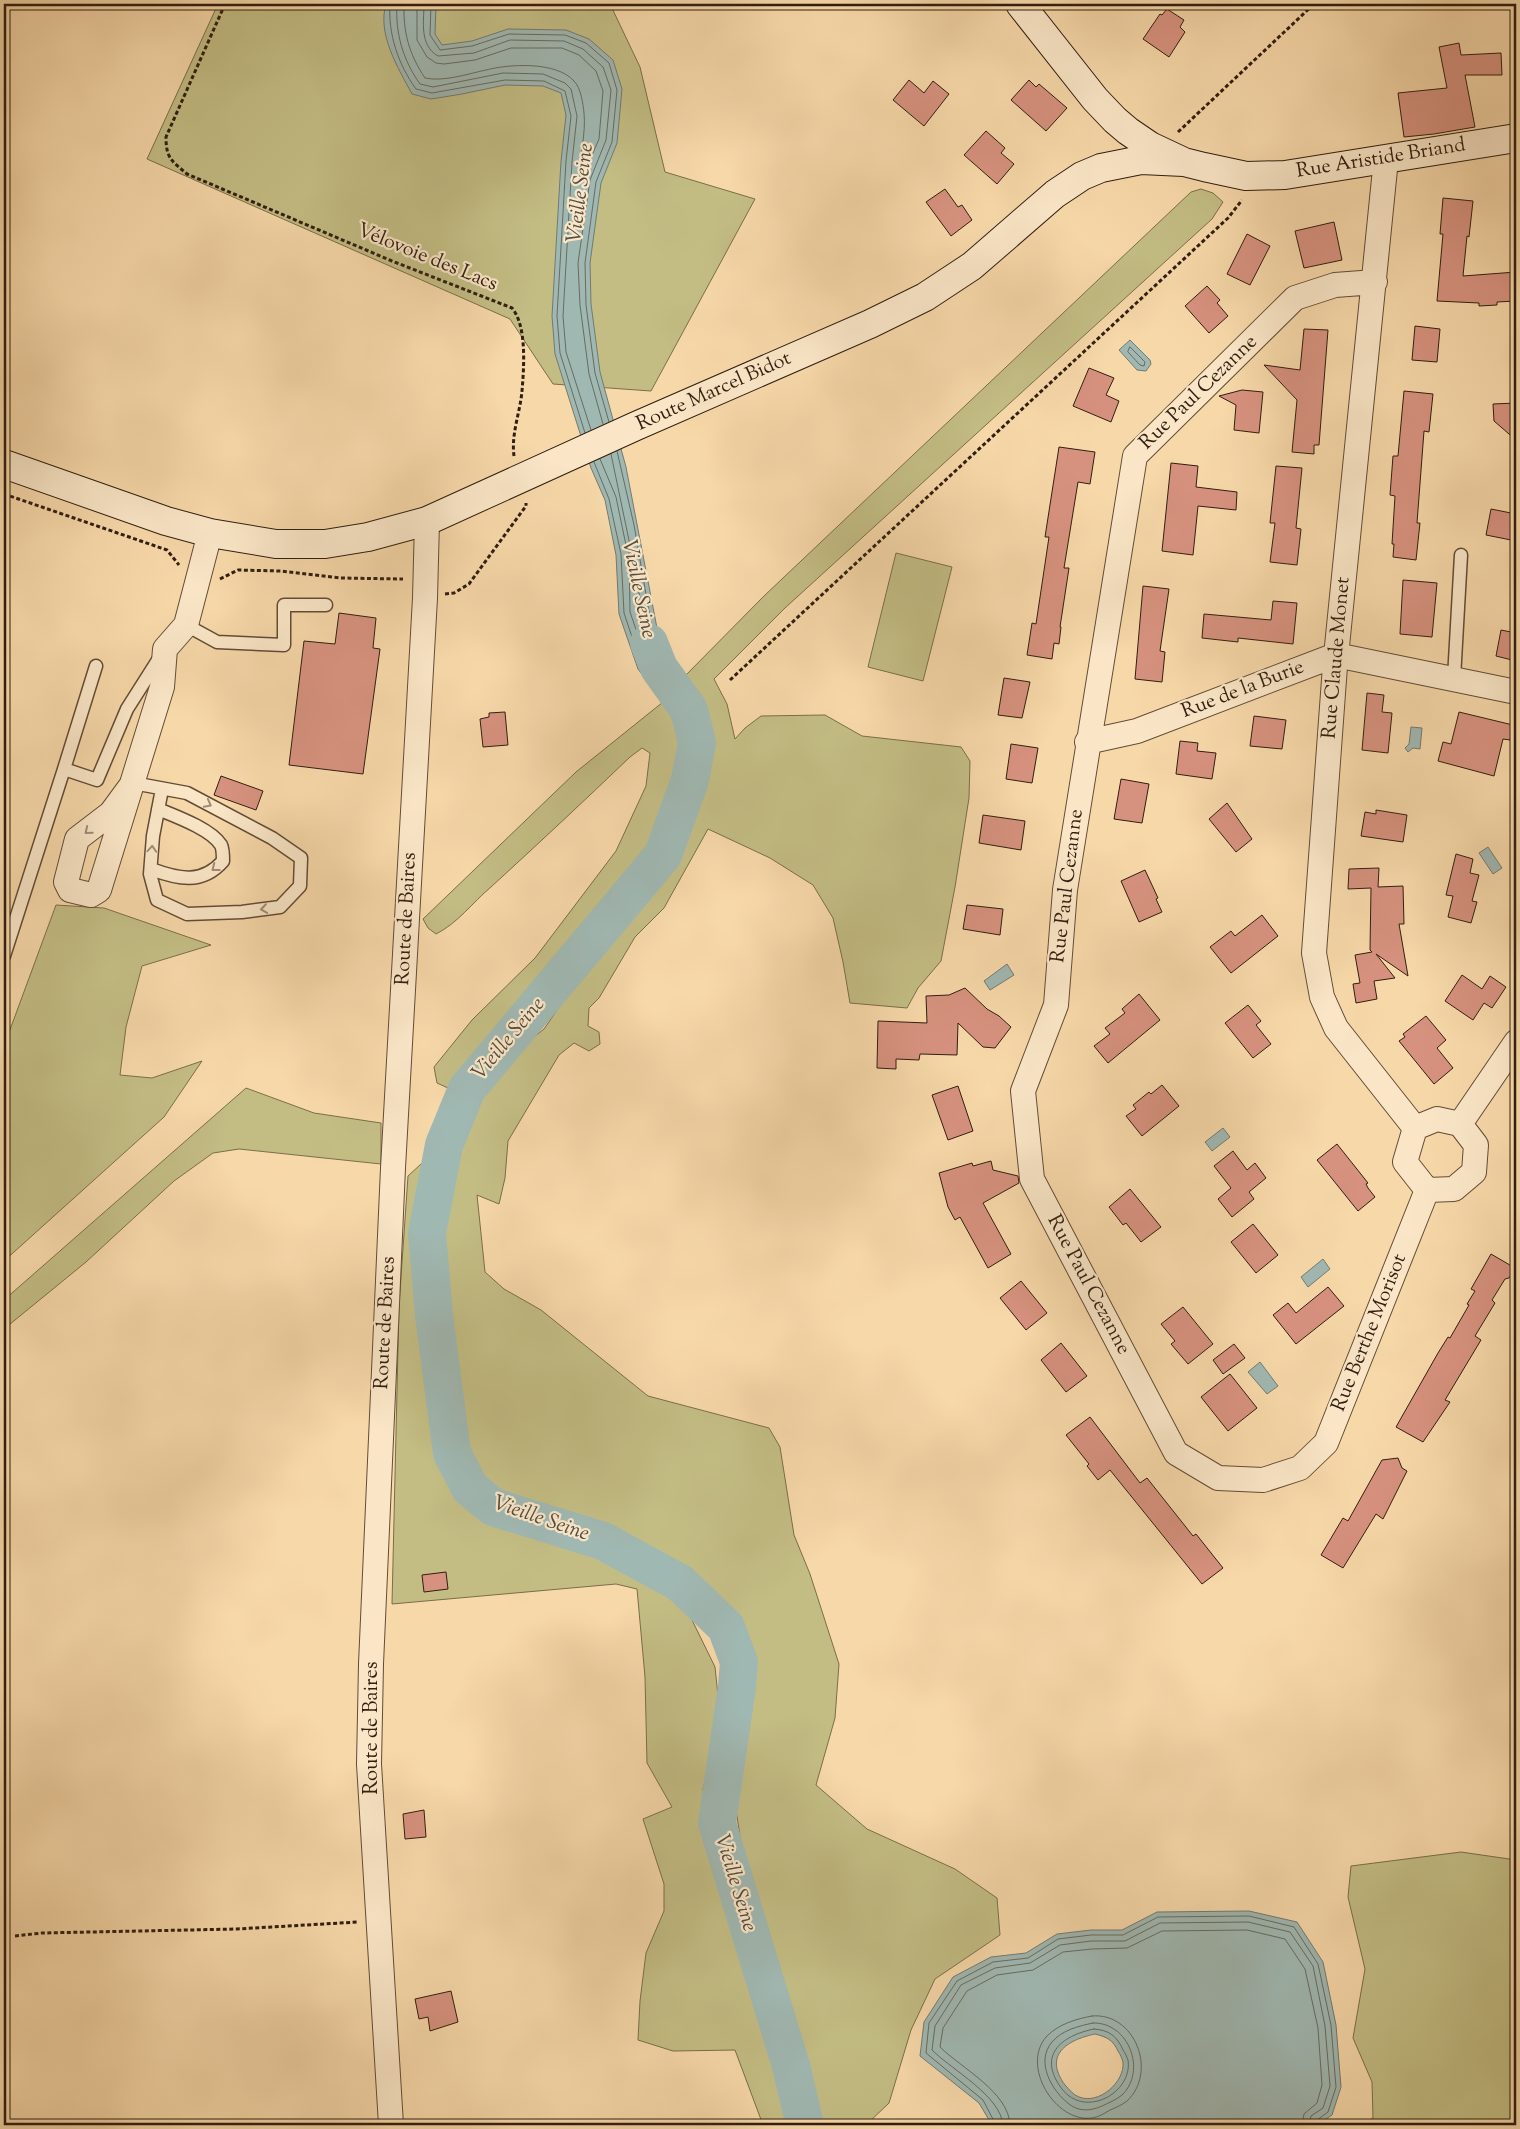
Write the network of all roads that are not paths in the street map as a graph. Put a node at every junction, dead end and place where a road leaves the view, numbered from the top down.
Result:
1 (1020, 4) edge
2 (1516, 138) edge
3 (1386, 159) junction
4 (1184, 162) junction
5 (1375, 282) junction
6 (4, 464) edge
7 (427, 521) junction
8 (210, 533) junction
9 (1461, 555) dead end
10 (326, 605) dead end
11 (186, 625) junction
12 (165, 649) junction
13 (1336, 655) junction
14 (96, 666) dead end
15 (1454, 678) junction
16 (1516, 692) edge
17 (1088, 742) junction
18 (64, 770) junction
19 (133, 783) joint
20 (162, 788) junction
21 (158, 808) junction
22 (151, 869) junction
23 (4, 956) edge
24 (1516, 1042) edge
25 (1460, 1124) junction
26 (1416, 1128) junction
27 (1427, 1190) junction
28 (1300, 1468) joint
29 (391, 2125) edge

1 - 4 street
2 - 3 street, Rue Aristide Briand
3 - 4 street, Rue Aristide Briand
3 - 5 street, Rue Claude Monet
4 - 7 street, Route Marcel Bidot
5 - 13 street, Rue Claude Monet
5 - 17 street, Rue Paul Cezanne
6 - 8 street, Route Marcel Bidot
7 - 8 street, Route Marcel Bidot
7 - 29 street, Route de Baires
8 - 11 street
9 - 15 lane
10 - 11 lane
11 - 12 street
12 - 18 lane
12 - 19 street
13 - 15 street
13 - 17 street, Rue de la Burie
13 - 26 street, Rue Claude Monet
14 - 18 lane
15 - 16 street
17 - 28 street, Rue Paul Cezanne
18 - 23 lane
19 - 20 lane
20 - 21 lane
20 -> 22 lane
22 -> 21 lane
21 -> 22 lane
24 - 25 street
25 - 26 street
25 - 27 street
26 - 27 street
27 - 28 street, Rue Berthe Morisot

